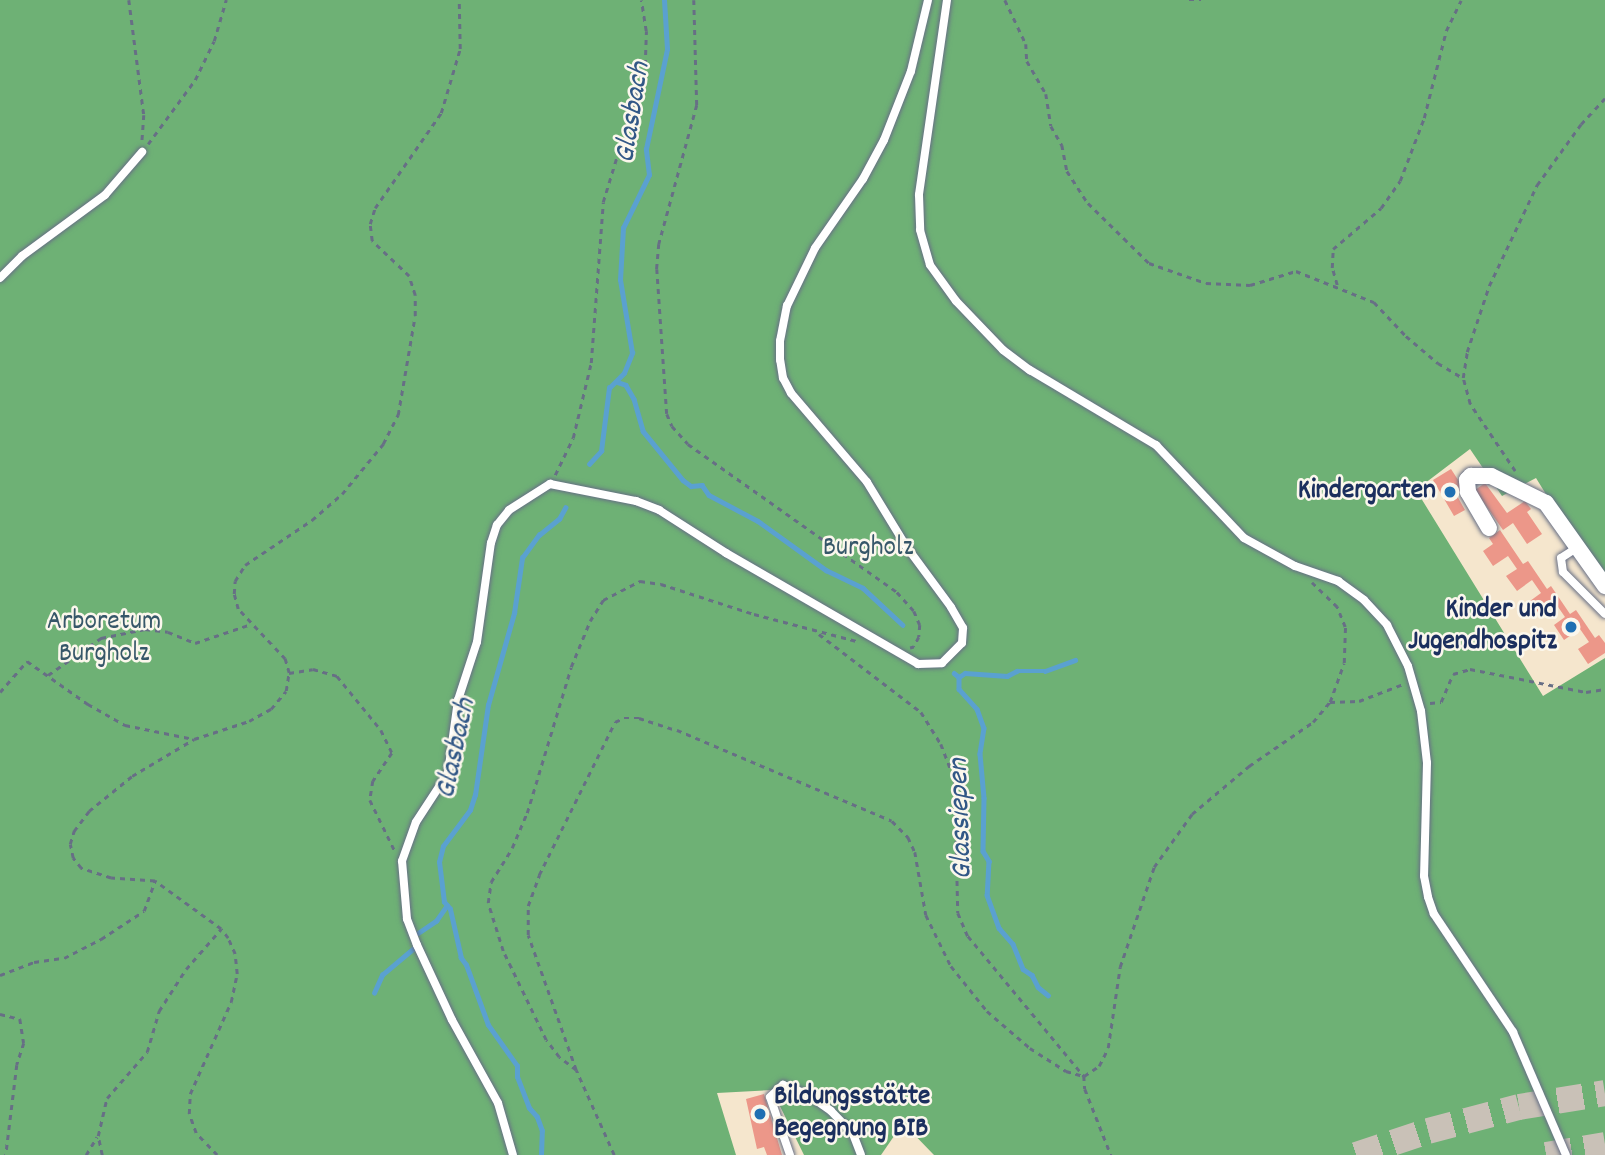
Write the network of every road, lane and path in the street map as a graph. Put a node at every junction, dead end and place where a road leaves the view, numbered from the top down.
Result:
1 (129, 0) edge
2 (226, 0) edge
3 (459, 0) edge
4 (641, 0) edge
5 (694, 0) edge
6 (928, 0) edge
7 (947, 0) edge
8 (1005, 0) edge
9 (1189, 0) edge
10 (1201, 0) edge
11 (1461, 0) edge
12 (1605, 98) edge
13 (142, 152) junction
14 (0, 278) edge
15 (1338, 287) junction
16 (1463, 378) junction
17 (1515, 471) dead end
18 (550, 484) junction
19 (1489, 528) dead end
20 (1578, 547) junction
21 (1295, 566) junction
22 (1605, 586) edge
23 (1605, 614) edge
24 (251, 624) junction
25 (817, 632) junction
26 (857, 642) dead end
27 (897, 651) junction
28 (289, 673) junction
29 (48, 675) junction
30 (1413, 680) junction
31 (1605, 689) edge
32 (0, 692) edge
33 (1427, 700) dead end
34 (1330, 702) junction
35 (194, 739) junction
36 (402, 861) junction
37 (155, 881) junction
38 (221, 929) junction
39 (0, 975) edge
40 (0, 1014) edge
41 (576, 1070) junction
42 (1084, 1076) junction
43 (98, 1136) junction
44 (6, 1155) edge
45 (86, 1155) edge
46 (102, 1155) edge
47 (217, 1155) edge
48 (513, 1155) edge
49 (614, 1155) edge
50 (790, 1155) edge
51 (861, 1155) edge
52 (1111, 1155) edge
53 (1566, 1155) edge

1 - 13 path
2 - 13 path
3 - 24 path
4 - 18 path
5 - 27 path
6 - 27 lane
7 - 21 lane
8 - 15 path
9 - 10 path
11 - 15 path
12 - 16 path
13 - 14 lane
15 - 16 path
16 - 17 path
18 - 27 lane
18 - 36 lane
19 - 20 street
20 - 22 street
20 - 23 lane
21 - 30 lane
21 - 34 path
24 - 28 path
24 - 29 path
25 - 26 path
25 - 41 path
25 - 42 path
28 - 35 path
28 - 36 path
29 - 32 path
29 - 35 path
30 - 34 path
30 - 53 lane
31 - 33 path
34 - 42 path
35 - 37 path
36 - 48 lane
37 - 38 path
37 - 39 path
38 - 43 path
38 - 47 path
40 - 44 path
41 - 42 path
41 - 49 path
42 - 52 path
43 - 45 path
43 - 46 path
50 - 51 lane

